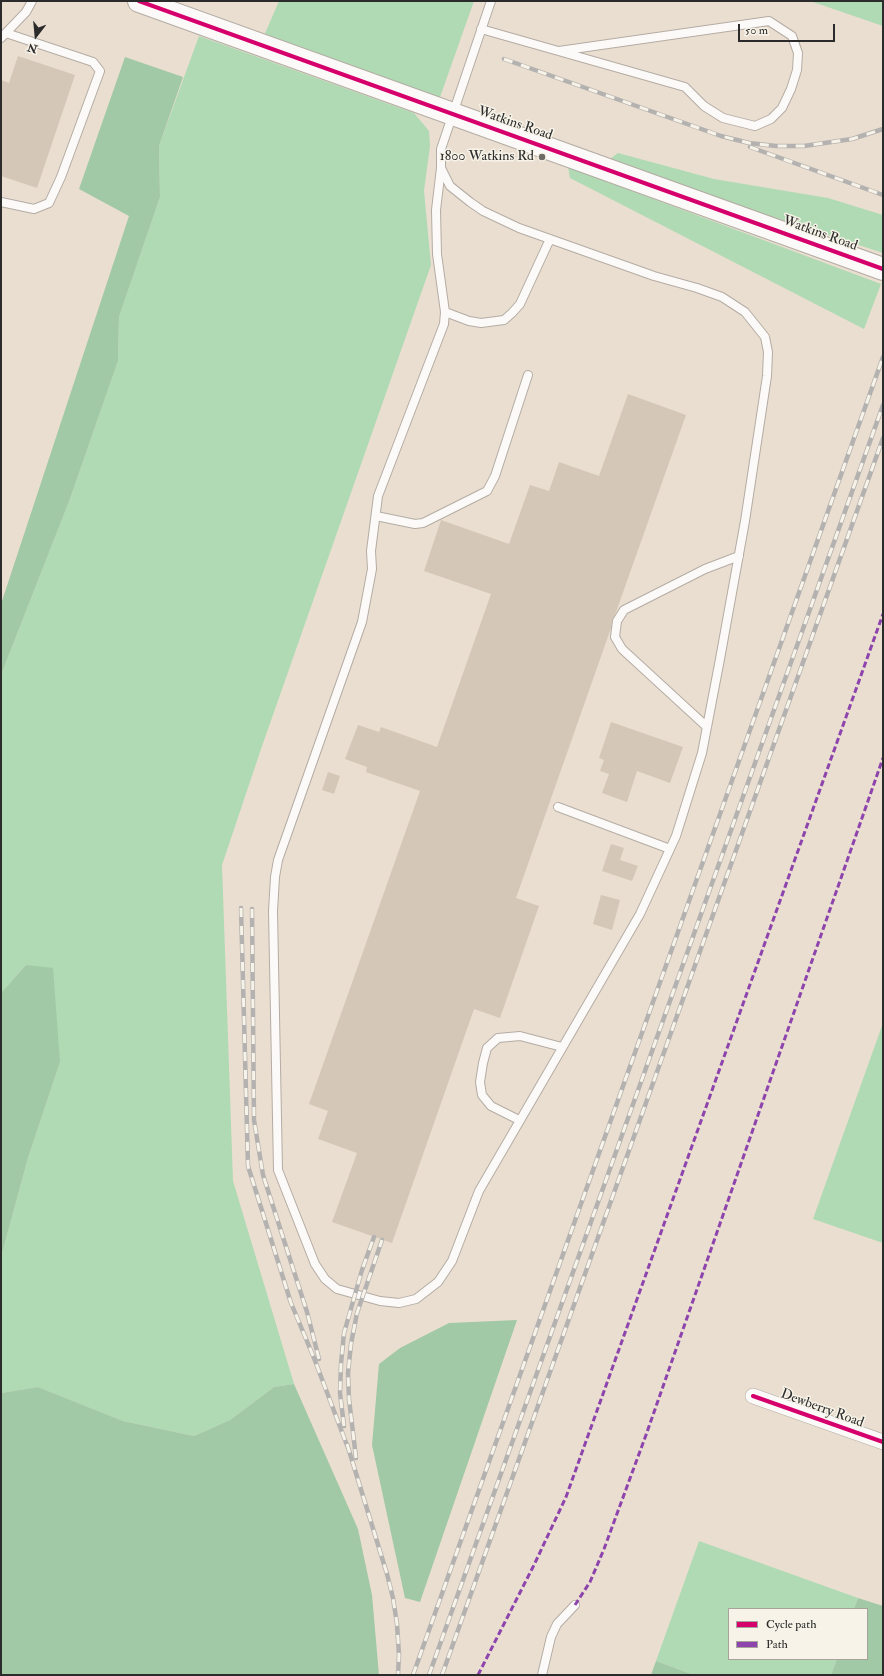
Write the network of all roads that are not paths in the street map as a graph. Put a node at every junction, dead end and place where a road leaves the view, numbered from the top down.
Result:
1 (32, 1) edge
2 (139, 1) edge
3 (491, 1) edge
4 (481, 29) junction
5 (3, 35) edge
6 (559, 51) junction
7 (452, 113) junction
8 (441, 168) junction
9 (1, 202) edge
10 (550, 239) junction
11 (879, 267) edge
12 (445, 312) junction
13 (528, 375) dead end
14 (376, 516) junction
15 (739, 556) junction
16 (707, 728) junction
17 (558, 807) dead end
18 (670, 849) junction
19 (562, 1047) junction
20 (519, 1120) junction
21 (753, 1396) dead end
22 (883, 1442) edge
23 (576, 1605) dead end
24 (542, 1675) edge

1 - 5 lane
2 - 7 street, Watkins Road
3 - 4 lane
4 - 6 lane
4 - 7 lane
5 - 9 lane
6 - 6 lane
7 - 8 lane
7 - 11 street, Watkins Road
8 - 10 lane
8 - 12 lane
10 - 12 lane
10 - 15 lane
12 - 14 lane
13 - 14 lane
14 - 20 lane
15 - 16 lane
15 - 16 lane
16 - 18 lane
17 - 18 lane
18 - 19 lane
19 - 20 lane
19 - 20 lane
21 - 22 street, Dewberry Road
23 - 24 lane

